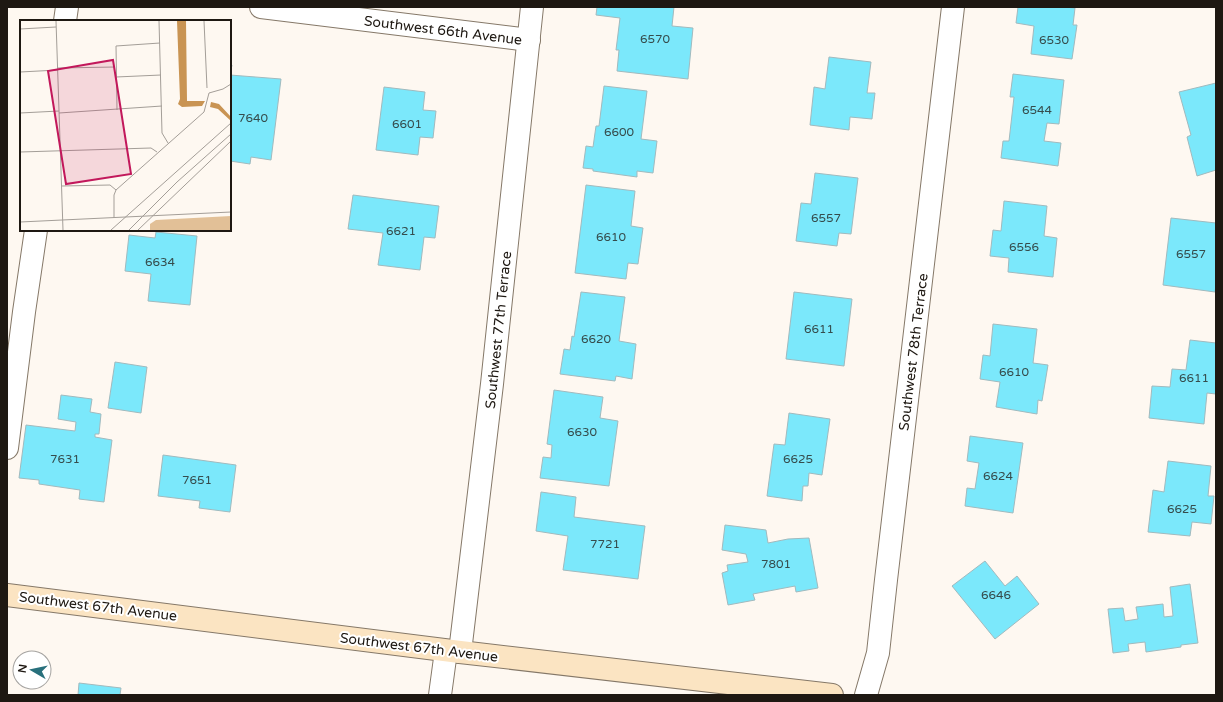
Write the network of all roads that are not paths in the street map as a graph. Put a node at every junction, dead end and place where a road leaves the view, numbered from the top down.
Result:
1 (67, 7) edge
2 (261, 7) edge
3 (532, 7) edge
4 (953, 7) edge
5 (65, 20) edge
6 (529, 40) junction
7 (36, 231) edge
8 (7, 448) edge
9 (7, 595) edge
10 (453, 652) junction
11 (440, 695) edge
12 (832, 695) edge
13 (866, 695) edge

1 - 5 street
2 - 6 street, Southwest 66th Avenue
3 - 6 street, Southwest 77th Terrace
4 - 13 street, Southwest 78th Terrace
6 - 10 street, Southwest 77th Terrace
7 - 8 street
9 - 10 main road, Southwest 67th Avenue
10 - 11 street, Southwest 77th Terrace
10 - 12 main road, Southwest 67th Avenue

